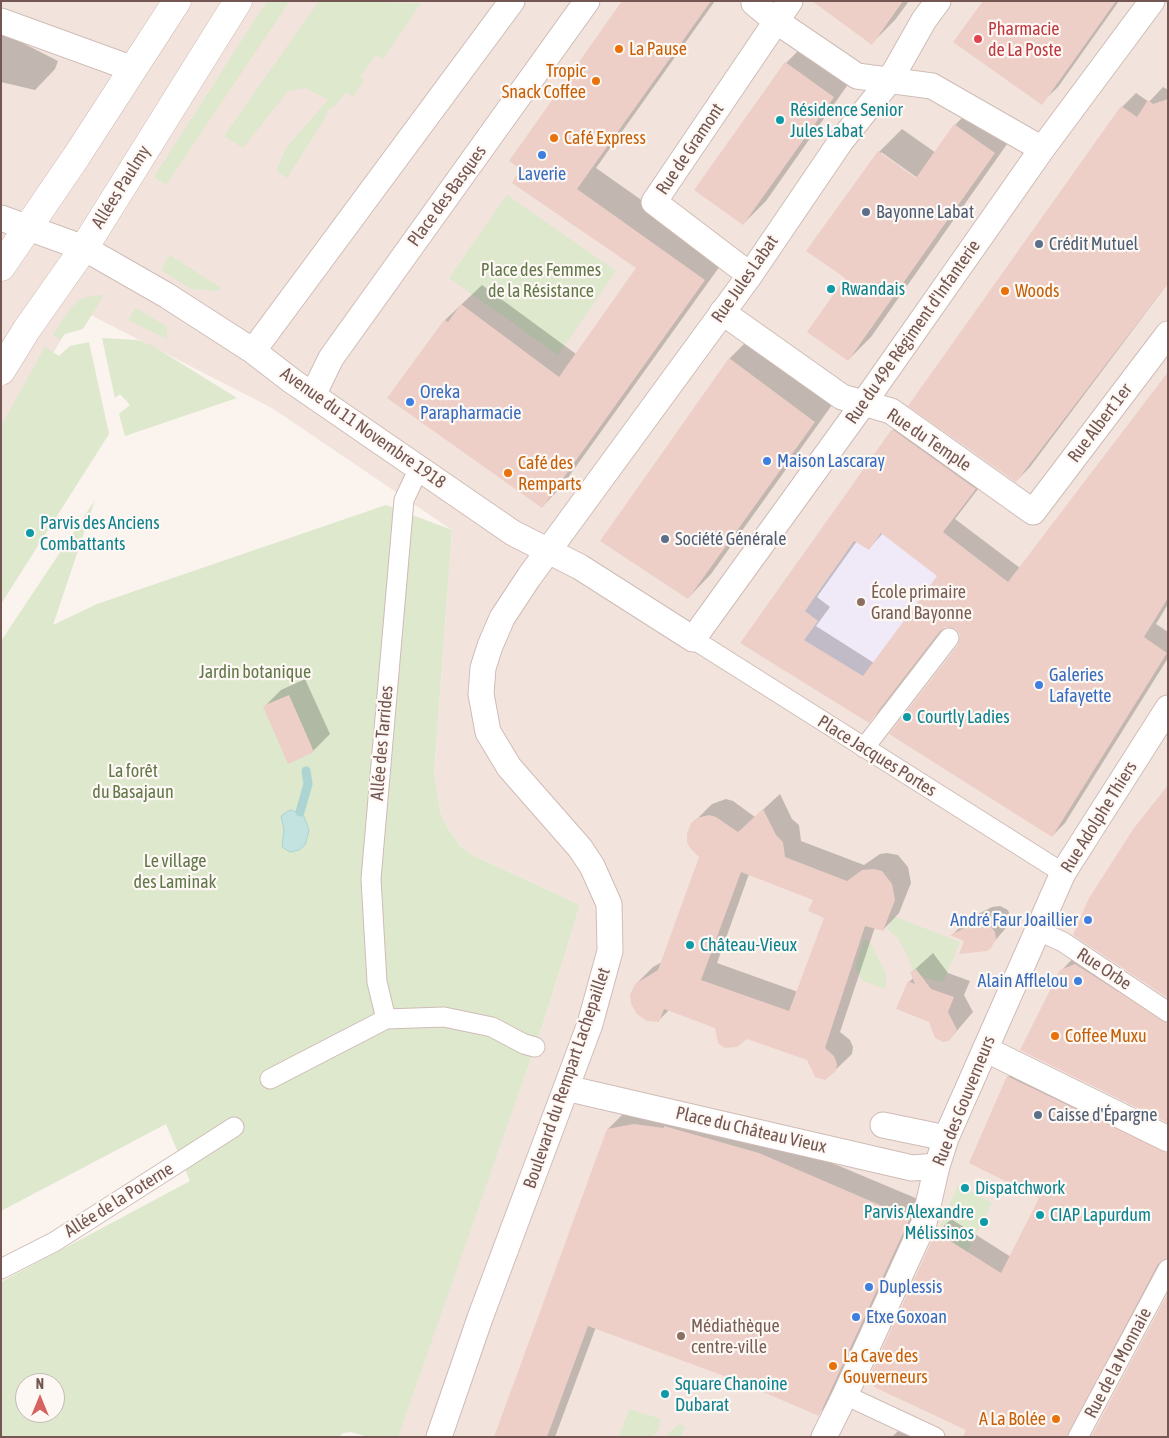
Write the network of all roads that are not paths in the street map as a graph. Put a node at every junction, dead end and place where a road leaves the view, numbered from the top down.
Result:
1 (177, 1) edge
2 (238, 1) edge
3 (512, 1) edge
4 (587, 1) edge
5 (938, 1) edge
6 (1154, 1) edge
7 (754, 3) dead end
8 (783, 11) edge
9 (1168, 12) edge
10 (1, 21) edge
11 (133, 69) junction
12 (890, 80) junction
13 (1042, 149) junction
14 (1, 218) edge
15 (28, 228) junction
16 (84, 248) junction
17 (1, 267) edge
18 (750, 275) junction
19 (722, 312) junction
20 (1168, 334) edge
21 (253, 351) junction
22 (1, 371) edge
23 (313, 395) junction
24 (863, 404) junction
25 (419, 468) junction
26 (1033, 512) joint
27 (547, 552) junction
28 (949, 638) dead end
29 (693, 639) junction
30 (1168, 708) edge
31 (864, 748) junction
32 (1062, 873) junction
33 (1037, 930) junction
34 (1166, 1008) edge
35 (386, 1019) junction
36 (535, 1047) dead end
37 (985, 1049) junction
38 (270, 1079) dead end
39 (566, 1088) junction
40 (883, 1125) dead end
41 (234, 1127) dead end
42 (946, 1138) junction
43 (1168, 1139) edge
44 (937, 1166) junction
45 (1, 1269) edge
46 (1168, 1269) edge
47 (846, 1395) junction
48 (1084, 1435) edge
49 (440, 1437) edge
50 (824, 1437) edge
51 (935, 1437) edge

1 - 11 main road
2 - 16 main road, Allées Paulmy
3 - 21 street
4 - 23 street, Place des Basques
5 - 12 street, Rue Jules Labat
6 - 9 street
6 - 13 street, Rue du 49e Régiment d'Infanterie
7 - 8 street
8 - 12 street
8 - 18 street, Rue de Gramont
10 - 11 street
11 - 15 main road
12 - 13 street
12 - 18 street, Rue Jules Labat
13 - 24 street, Rue du 49e Régiment d'Infanterie
14 - 15 street, Avenue du 11 Novembre 1918
15 - 16 street, Avenue du 11 Novembre 1918
15 - 17 main road
16 - 21 street, Avenue du 11 Novembre 1918
16 - 22 main road, Allées Paulmy
18 - 19 street, Rue Jules Labat
19 - 24 street, Rue du Temple
19 - 27 street, Rue Jules Labat
20 - 26 street, Rue Albert 1er
21 - 23 street, Avenue du 11 Novembre 1918
23 - 25 street, Avenue du 11 Novembre 1918
24 - 26 street, Rue du Temple
24 - 29 street, Rue du 49e Régiment d'Infanterie
25 - 27 street, Avenue du 11 Novembre 1918
25 - 35 street, Allée des Tarrides
27 - 29 street, Avenue du 11 Novembre 1918
27 - 39 street, Boulevard du Rempart Lachepaillet
28 - 31 street
29 - 31 street, Place Jacques Portes
30 - 32 street, Rue Adolphe Thiers
31 - 32 street, Place Jacques Portes
32 - 33 street, Rue Adolphe Thiers
33 - 34 street, Rue Orbe
33 - 37 street, Rue des Gouverneurs
35 - 36 street
35 - 38 street
37 - 42 street, Rue des Gouverneurs
37 - 43 street
39 - 44 street, Place du Château Vieux
39 - 49 street, Boulevard du Rempart Lachepaillet
40 - 42 street
41 - 45 street, Allée de la Poterne
42 - 44 street, Rue des Gouverneurs
44 - 47 street, Rue des Gouverneurs
46 - 48 street, Rue de la Monnaie
47 - 50 street, Rue des Gouverneurs
47 - 51 street

